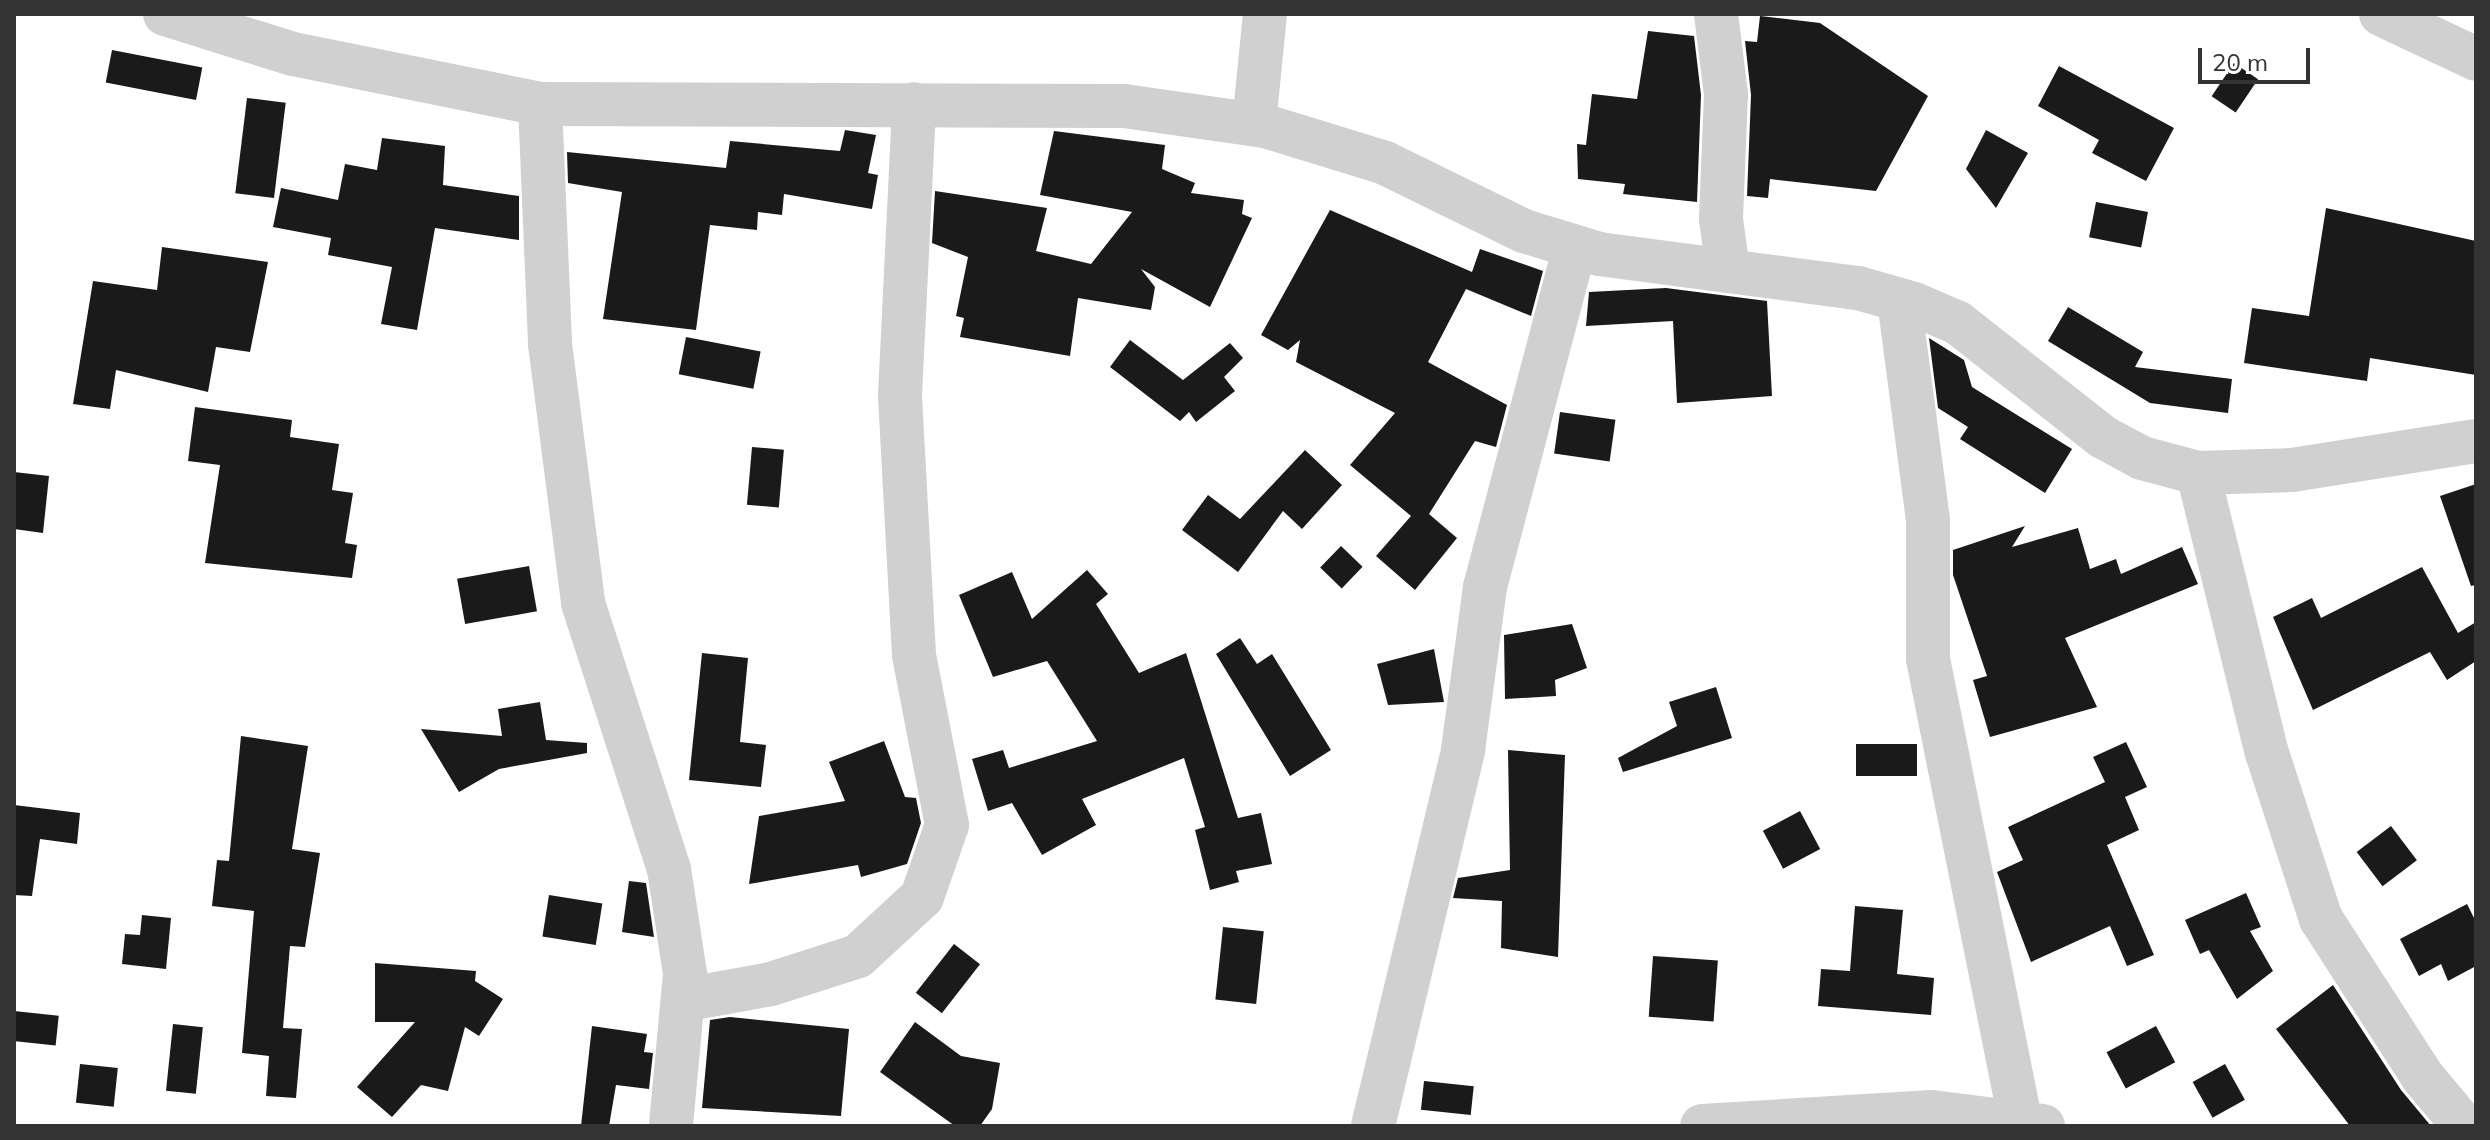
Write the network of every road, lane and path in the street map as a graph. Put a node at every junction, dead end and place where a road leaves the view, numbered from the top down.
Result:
1 (165, 14) edge
2 (1265, 14) edge
3 (1716, 14) edge
4 (2381, 14) edge
5 (2476, 59) edge
6 (540, 104) junction
7 (914, 104) junction
8 (1254, 124) junction
9 (1575, 247) junction
10 (1728, 271) junction
11 (1899, 300) junction
12 (2476, 441) edge
13 (2198, 473) junction
14 (683, 1000) junction
15 (2032, 1124) edge
16 (671, 1126) edge
17 (1373, 1126) edge
18 (1702, 1126) edge
19 (2464, 1126) edge

1 - 6 street
2 - 8 street
3 - 10 street
4 - 5 street
6 - 7 street
6 - 14 street
7 - 8 street
7 - 14 street
8 - 9 street
9 - 10 street
9 - 17 street
10 - 11 street
11 - 13 street
11 - 15 street
12 - 13 street
13 - 19 street
14 - 16 street
15 - 18 street

